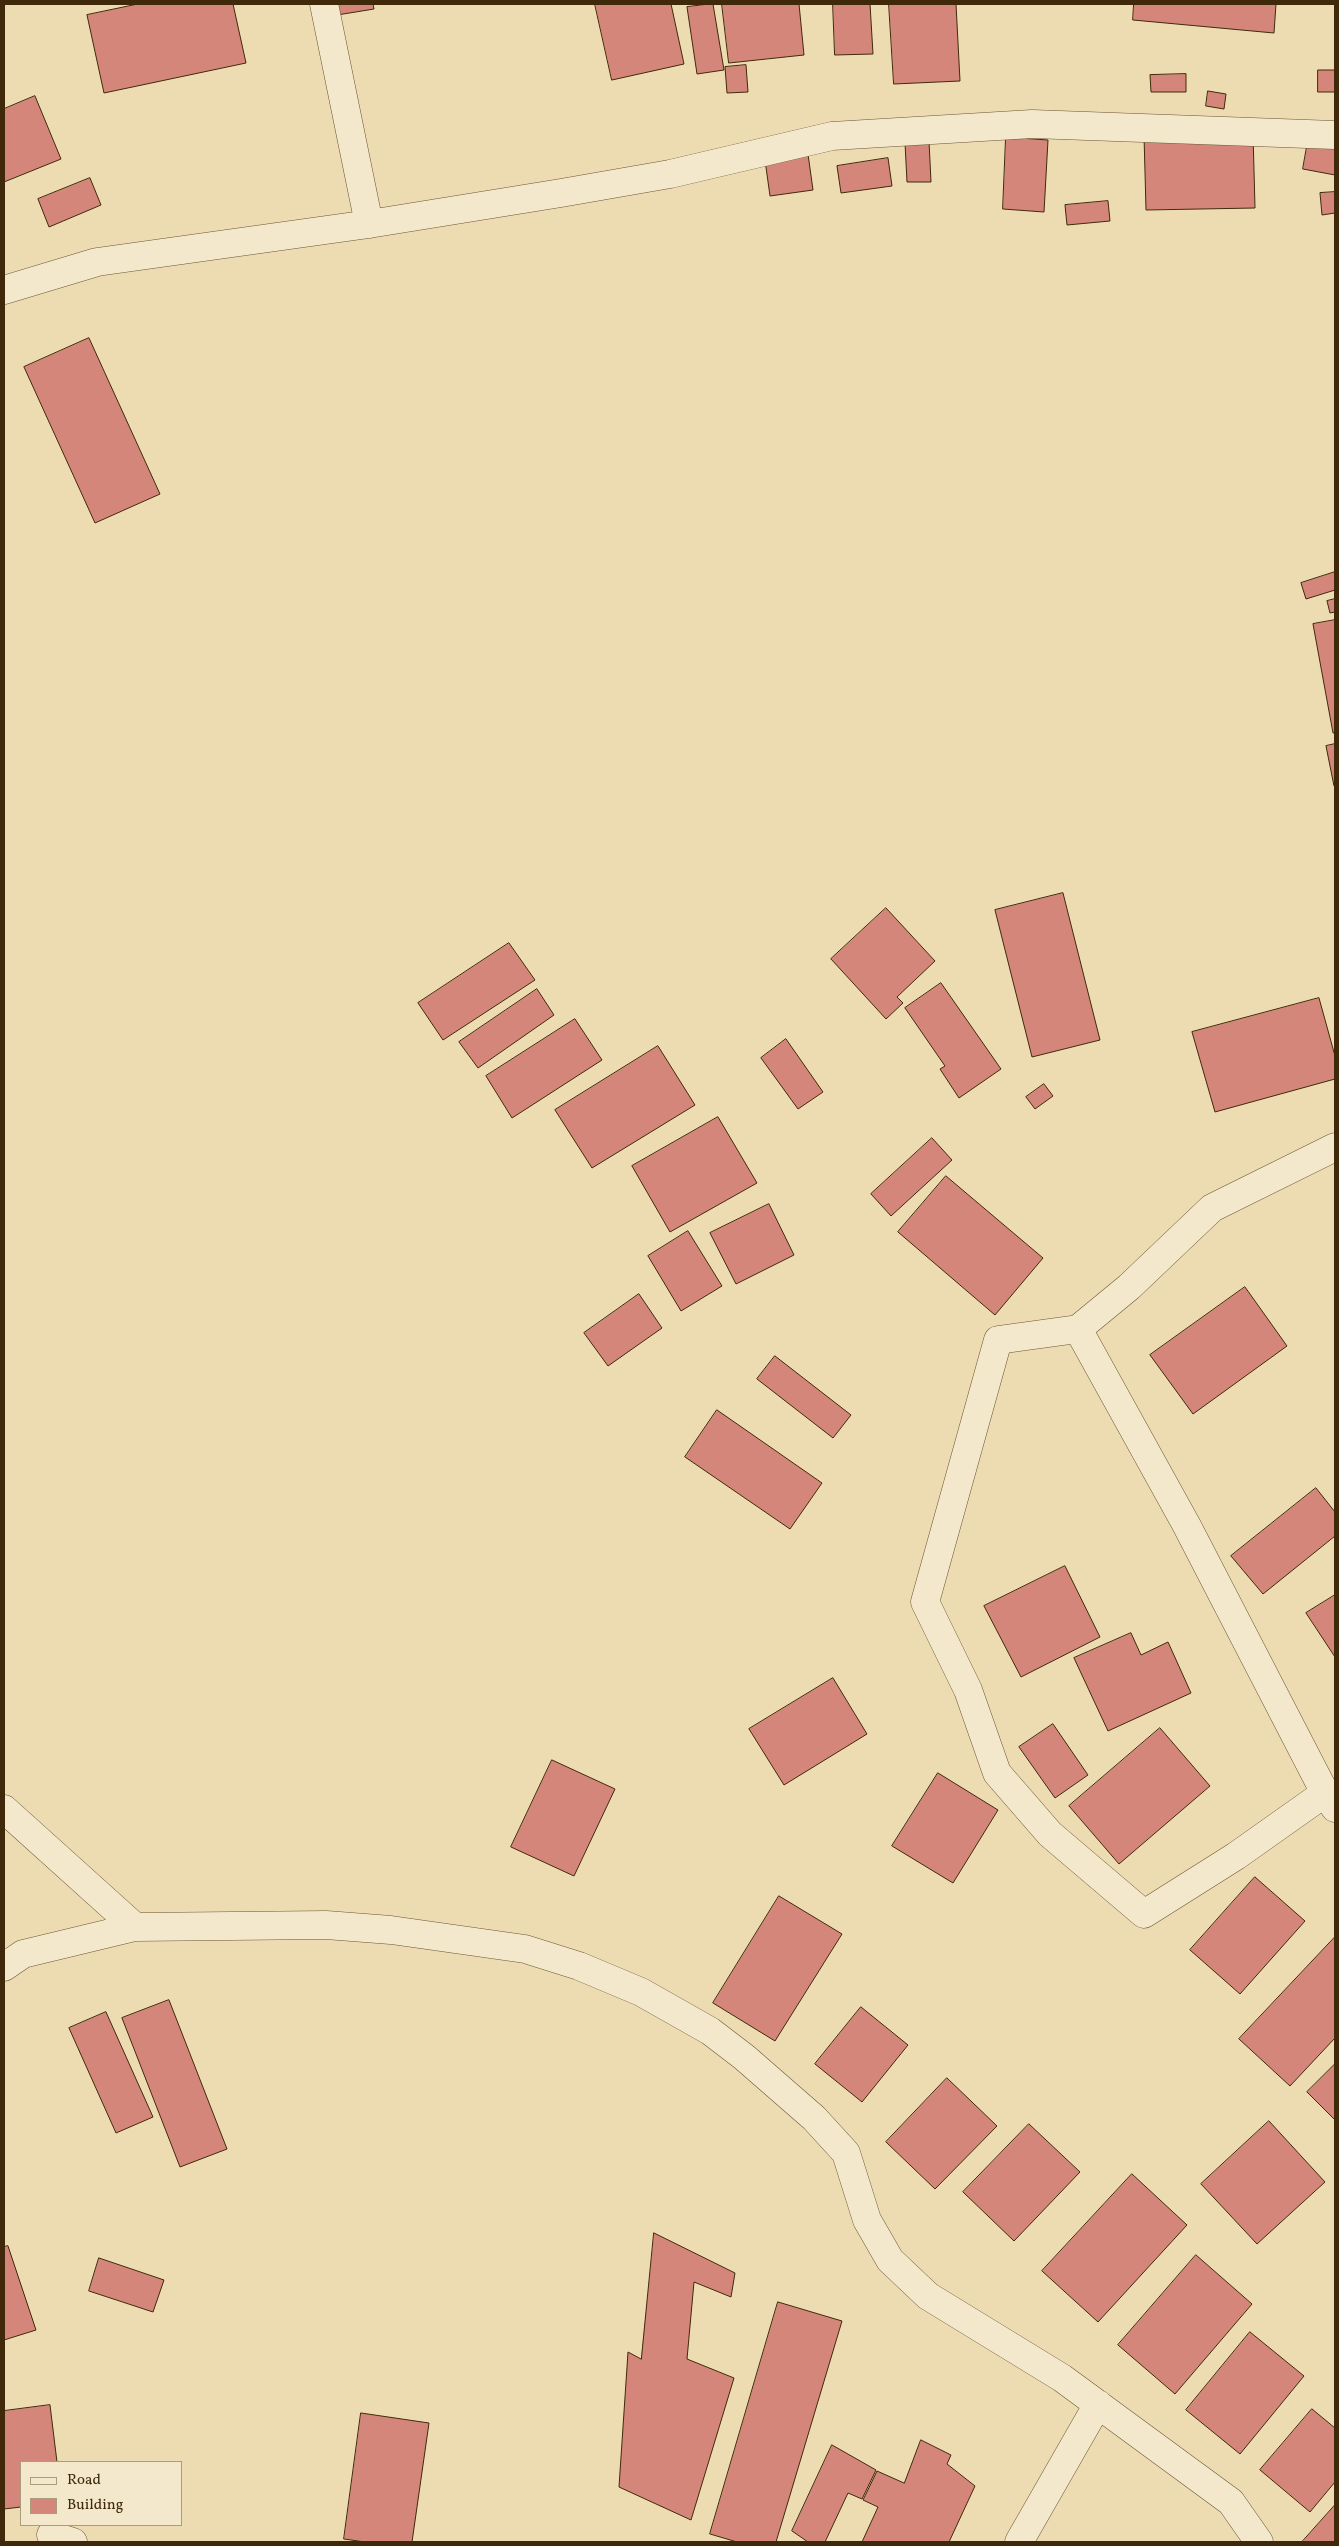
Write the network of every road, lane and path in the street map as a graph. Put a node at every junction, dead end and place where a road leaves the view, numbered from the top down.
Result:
1 (324, 4) edge
2 (1335, 135) edge
3 (369, 224) junction
4 (4, 290) edge
5 (1335, 1147) edge
6 (1078, 1329) junction
7 (1330, 1801) edge
8 (4, 1809) edge
9 (135, 1927) junction
10 (4, 1967) edge
11 (1098, 2404) junction
12 (1019, 2542) edge
13 (1258, 2542) edge

1 - 3 street
2 - 3 street
3 - 4 street
5 - 6 street
6 - 7 street
6 - 7 street
8 - 9 street
9 - 10 street
9 - 11 street
11 - 12 street
11 - 13 street

